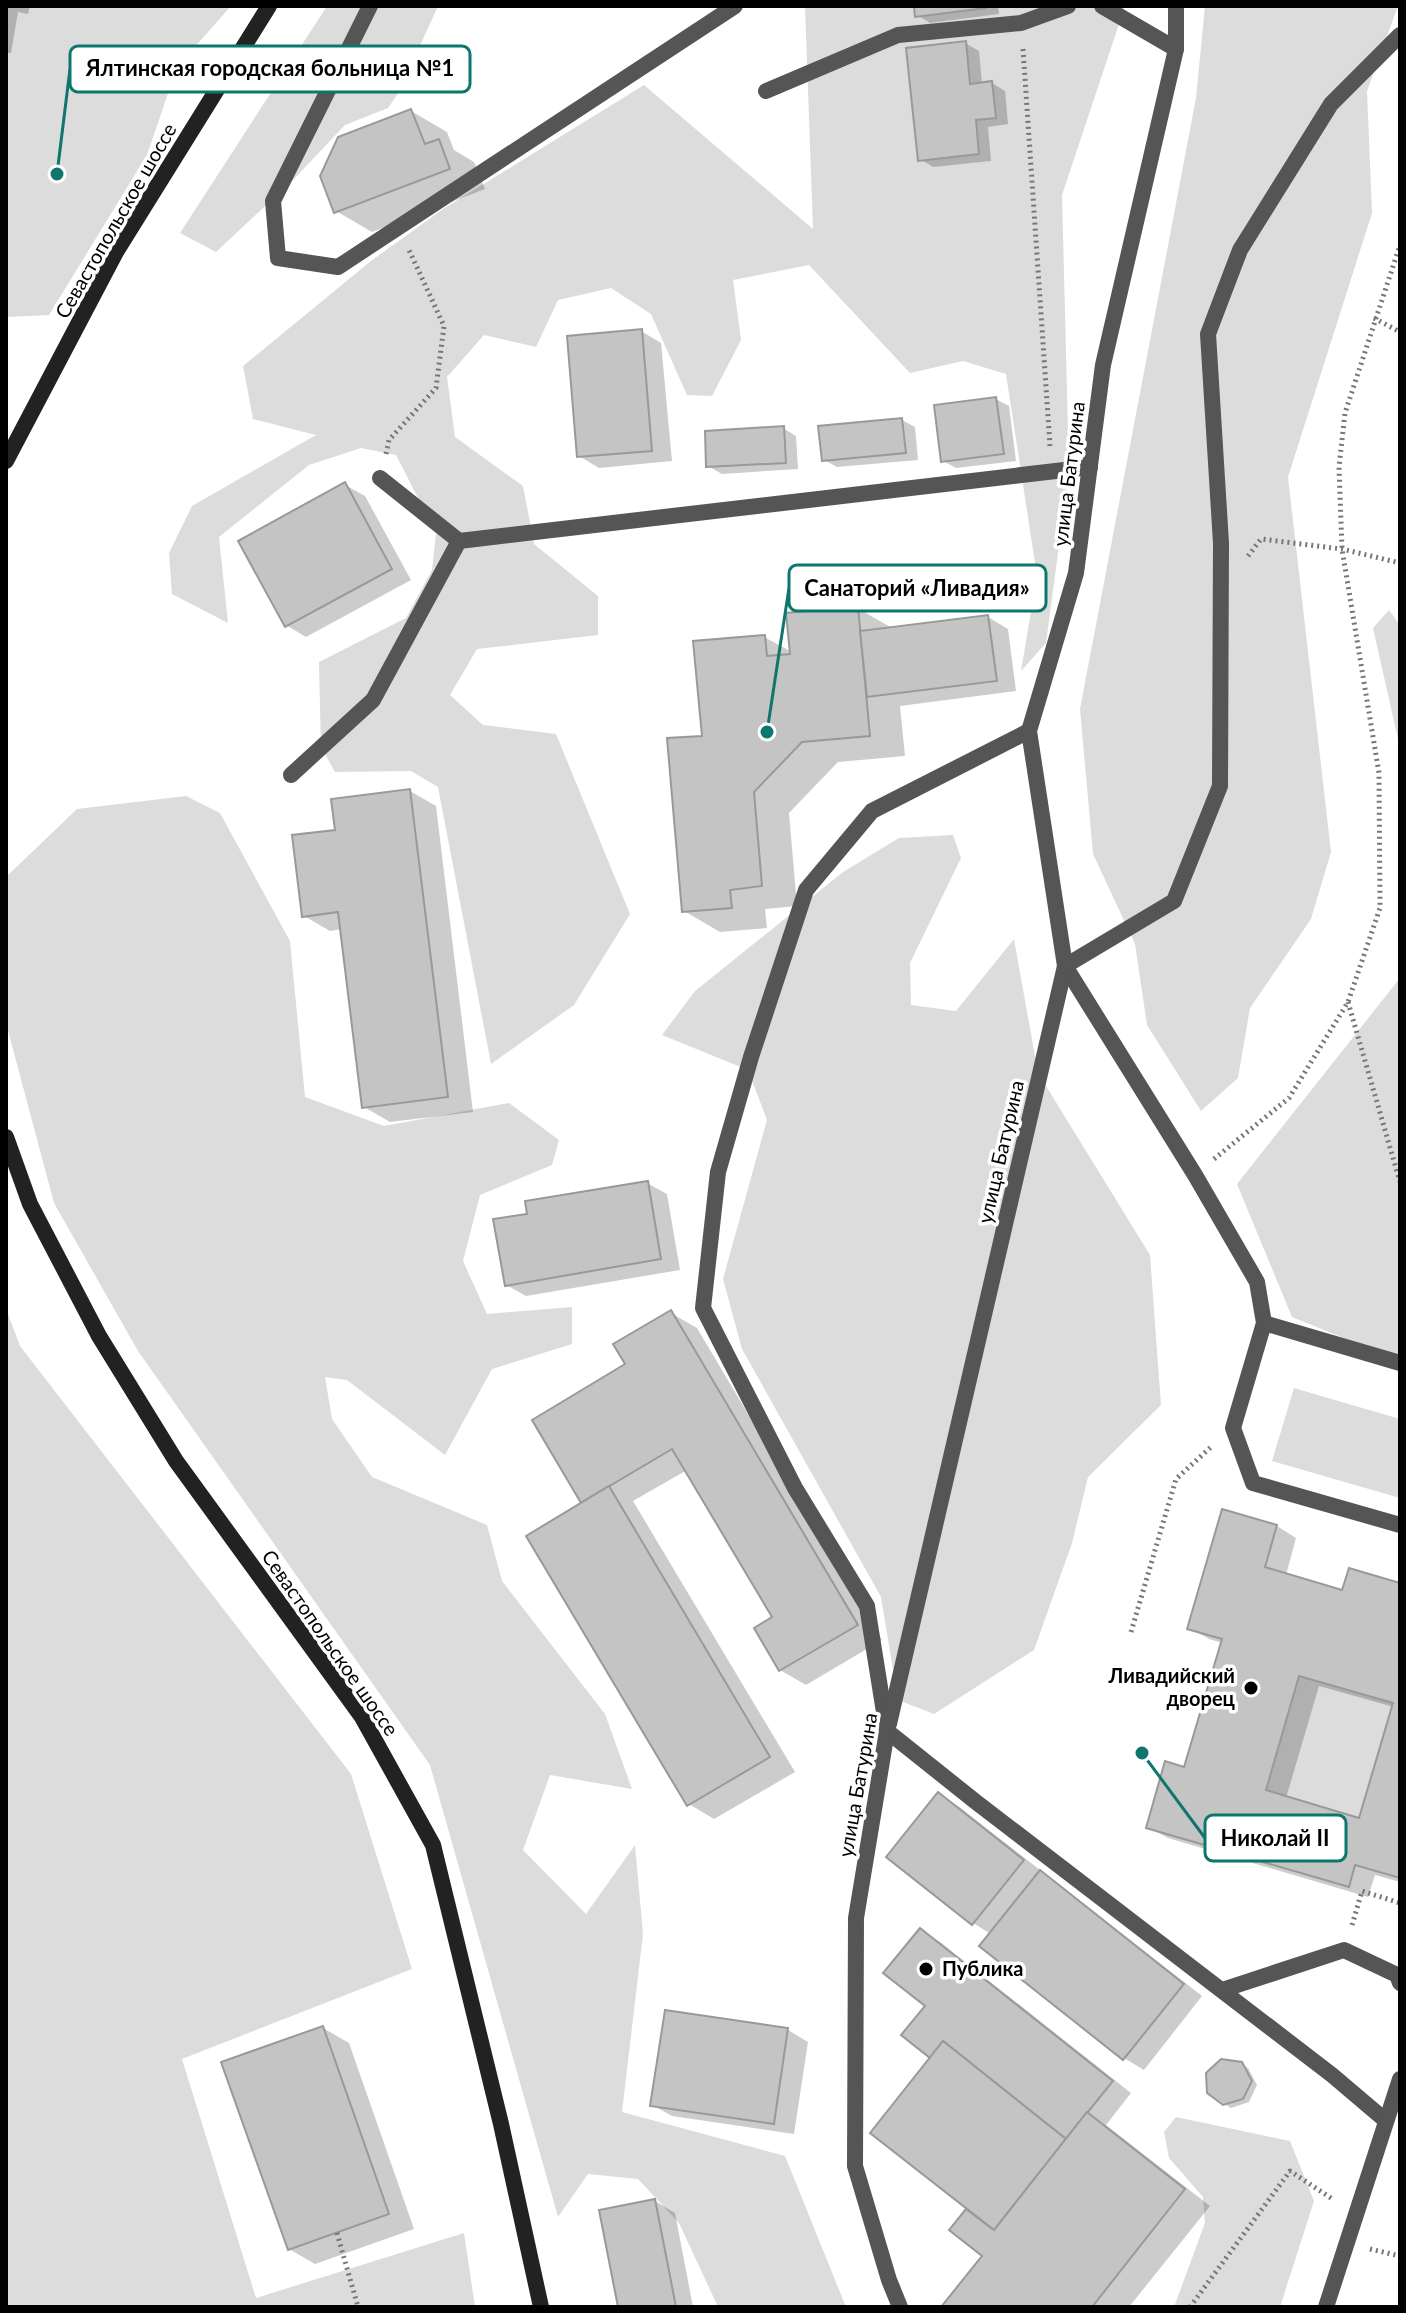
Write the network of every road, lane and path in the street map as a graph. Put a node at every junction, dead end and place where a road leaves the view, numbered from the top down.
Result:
1 (269, 6) edge
2 (370, 6) edge
3 (735, 6) edge
4 (1068, 6) edge
5 (1102, 6) edge
6 (1176, 6) edge
7 (1021, 23) junction
8 (1400, 35) edge
9 (1176, 49) junction
10 (766, 91) dead end
11 (398, 227) junction
12 (1400, 245) edge
13 (1374, 318) junction
14 (1400, 332) edge
15 (6, 461) edge
16 (1090, 467) junction
17 (1052, 471) junction
18 (380, 478) joint
19 (459, 541) junction
20 (1342, 549) junction
21 (1400, 563) edge
22 (1221, 592) junction
23 (1029, 731) junction
24 (291, 775) dead end
25 (1065, 966) junction
26 (1348, 1002) junction
27 (6, 1137) edge
28 (1195, 1175) junction
29 (1400, 1182) edge
30 (1264, 1323) junction
31 (1400, 1363) edge
32 (1233, 1428) junction
33 (1400, 1525) edge
34 (1131, 1632) dead end
35 (887, 1731) junction
36 (1400, 1903) edge
37 (1344, 1950) junction
38 (1400, 1983) edge
39 (1222, 1990) junction
40 (1400, 2079) edge
41 (1385, 2120) junction
42 (1330, 2198) dead end
43 (337, 2233) dead end
44 (358, 2307) edge
45 (541, 2307) edge
46 (900, 2307) edge
47 (1190, 2307) edge
48 (1326, 2307) edge

1 - 15 main road, Севастопольское шоссе
2 - 11 street
3 - 11 street
4 - 7 street
5 - 9 street
6 - 9 street, улица Батурина
7 - 10 street
7 - 17 path
8 - 22 street
9 - 16 street, улица Батурина
11 - 18 path
12 - 13 path
13 - 14 path
13 - 20 path
16 - 17 street
16 - 23 street, улица Батурина
17 - 19 street
18 - 19 street
19 - 24 street
20 - 21 path
20 - 22 path
20 - 26 path
22 - 25 street
23 - 25 street, улица Батурина
23 - 35 street
25 - 28 street
25 - 35 street, улица Батурина
26 - 28 path
26 - 29 path
27 - 45 main road, Севастопольское шоссе
28 - 30 street
30 - 31 street
30 - 32 street
32 - 33 street
32 - 34 path
35 - 39 street
35 - 46 street, улица Батурина
36 - 37 path
37 - 38 street
37 - 39 street
39 - 41 street
40 - 41 street
41 - 48 street
42 - 47 path
43 - 44 path

